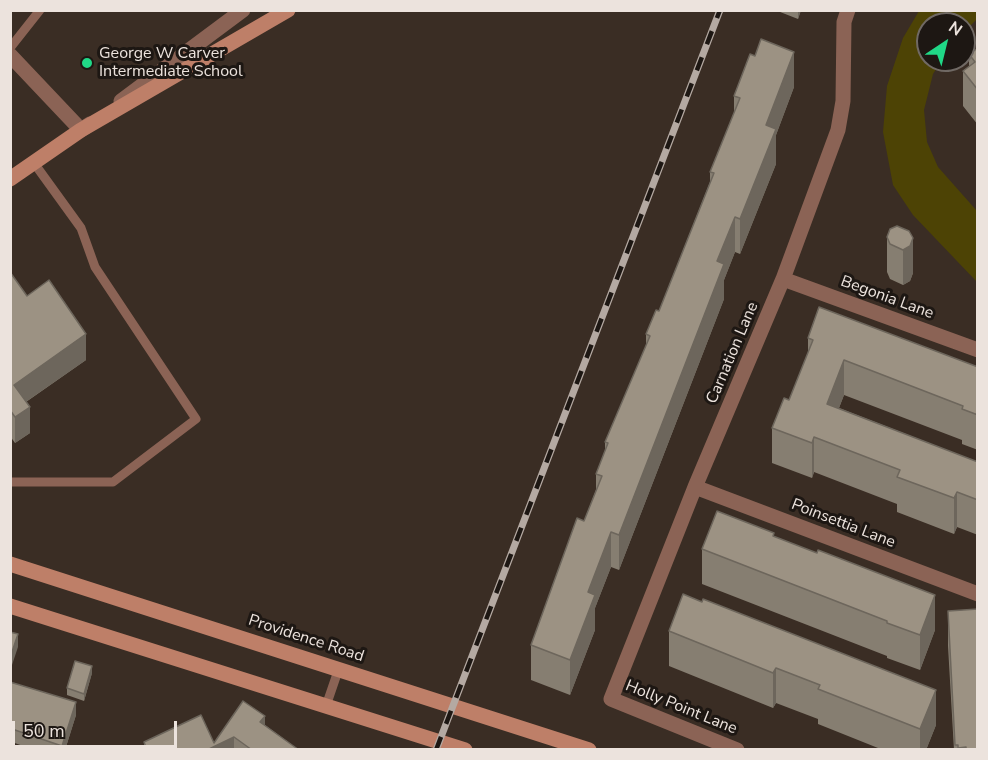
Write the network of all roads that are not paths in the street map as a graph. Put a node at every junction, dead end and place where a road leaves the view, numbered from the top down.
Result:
1 (40, 10) edge
2 (243, 10) edge
3 (288, 10) edge
4 (848, 10) edge
5 (10, 48) edge
6 (10, 54) edge
7 (81, 130) junction
8 (34, 163) junction
9 (10, 179) edge
10 (783, 279) junction
11 (978, 350) edge
12 (10, 482) edge
13 (695, 487) junction
14 (10, 564) edge
15 (978, 594) edge
16 (10, 606) edge
17 (339, 668) junction
18 (611, 699) joint
19 (326, 706) junction
20 (465, 750) edge
21 (589, 750) edge
22 (737, 750) edge

1 - 5 lane
2 - 7 street
3 - 7 main road
4 - 10 street, Carnation Lane
6 - 7 street
7 - 8 main road
8 - 9 main road
8 - 12 lane
10 - 11 street, Begonia Lane
10 - 13 street, Carnation Lane
13 - 15 street, Poinsettia Lane
13 - 18 street, Carnation Lane
14 - 17 main road, Providence Road
16 - 19 main road
17 - 19 lane
17 - 21 main road, Providence Road
18 - 22 street, Holly Point Lane
19 - 20 main road

